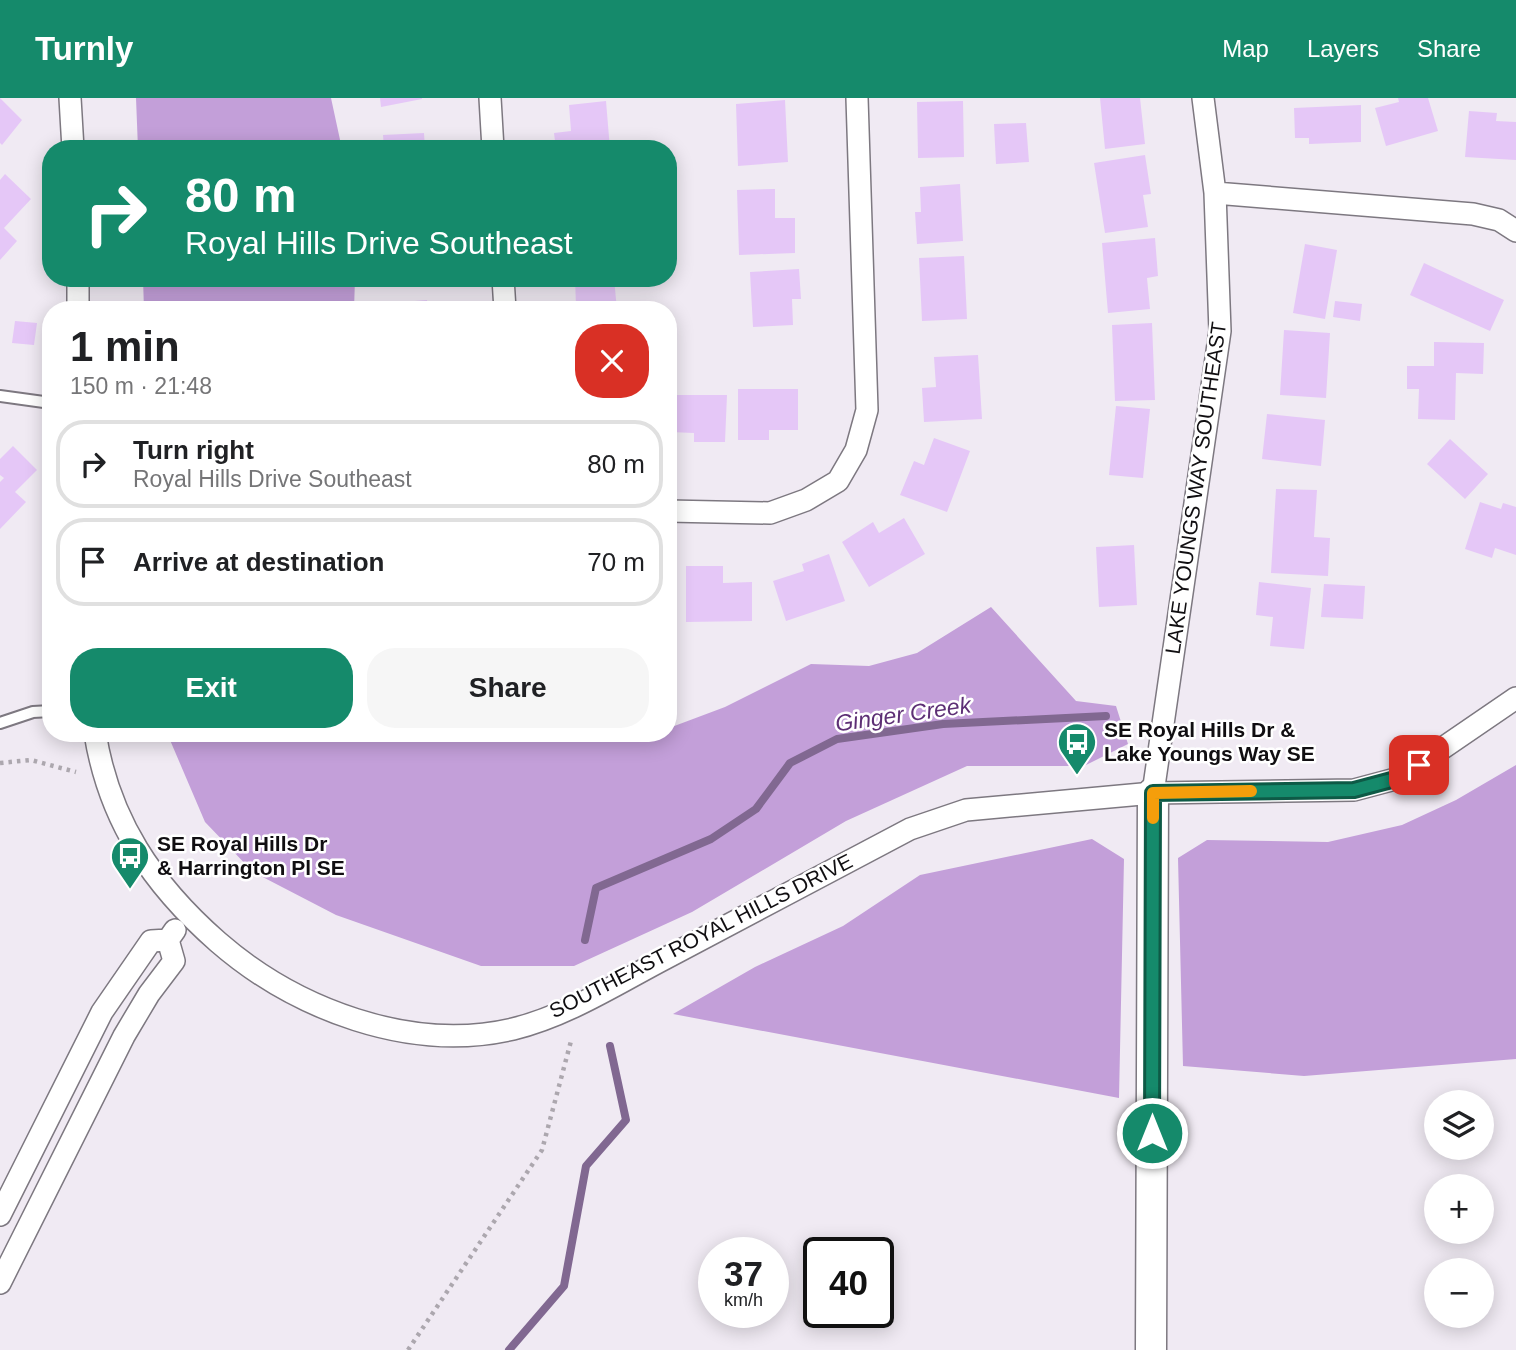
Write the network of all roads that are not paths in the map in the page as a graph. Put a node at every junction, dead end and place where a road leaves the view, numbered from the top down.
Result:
1 (70, 98) edge
2 (490, 98) edge
3 (857, 98) edge
4 (1203, 98) edge
5 (72, 140) edge
6 (492, 140) edge
7 (1215, 193) junction
8 (1516, 231) edge
9 (0, 396) edge
10 (42, 402) edge
11 (677, 511) edge
12 (1516, 698) edge
13 (42, 712) edge
14 (0, 723) edge
15 (96, 742) edge
16 (1153, 793) junction
17 (187, 914) junction
18 (168, 940) junction
19 (0, 1215) edge
20 (0, 1283) edge
21 (1151, 1350) edge

1 - 5 street
2 - 6 street
3 - 11 street
4 - 7 street, LAKE YOUNGS WAY SOUTHEAST
7 - 8 street
7 - 16 street, LAKE YOUNGS WAY SOUTHEAST
9 - 10 lane
12 - 16 street, SOUTHEAST ROYAL HILLS DRIVE
13 - 14 lane
15 - 17 street, SOUTHEAST ROYAL HILLS DRIVE
16 - 17 street, SOUTHEAST ROYAL HILLS DRIVE
16 - 21 street
17 - 18 street
18 - 19 street
18 - 20 street

